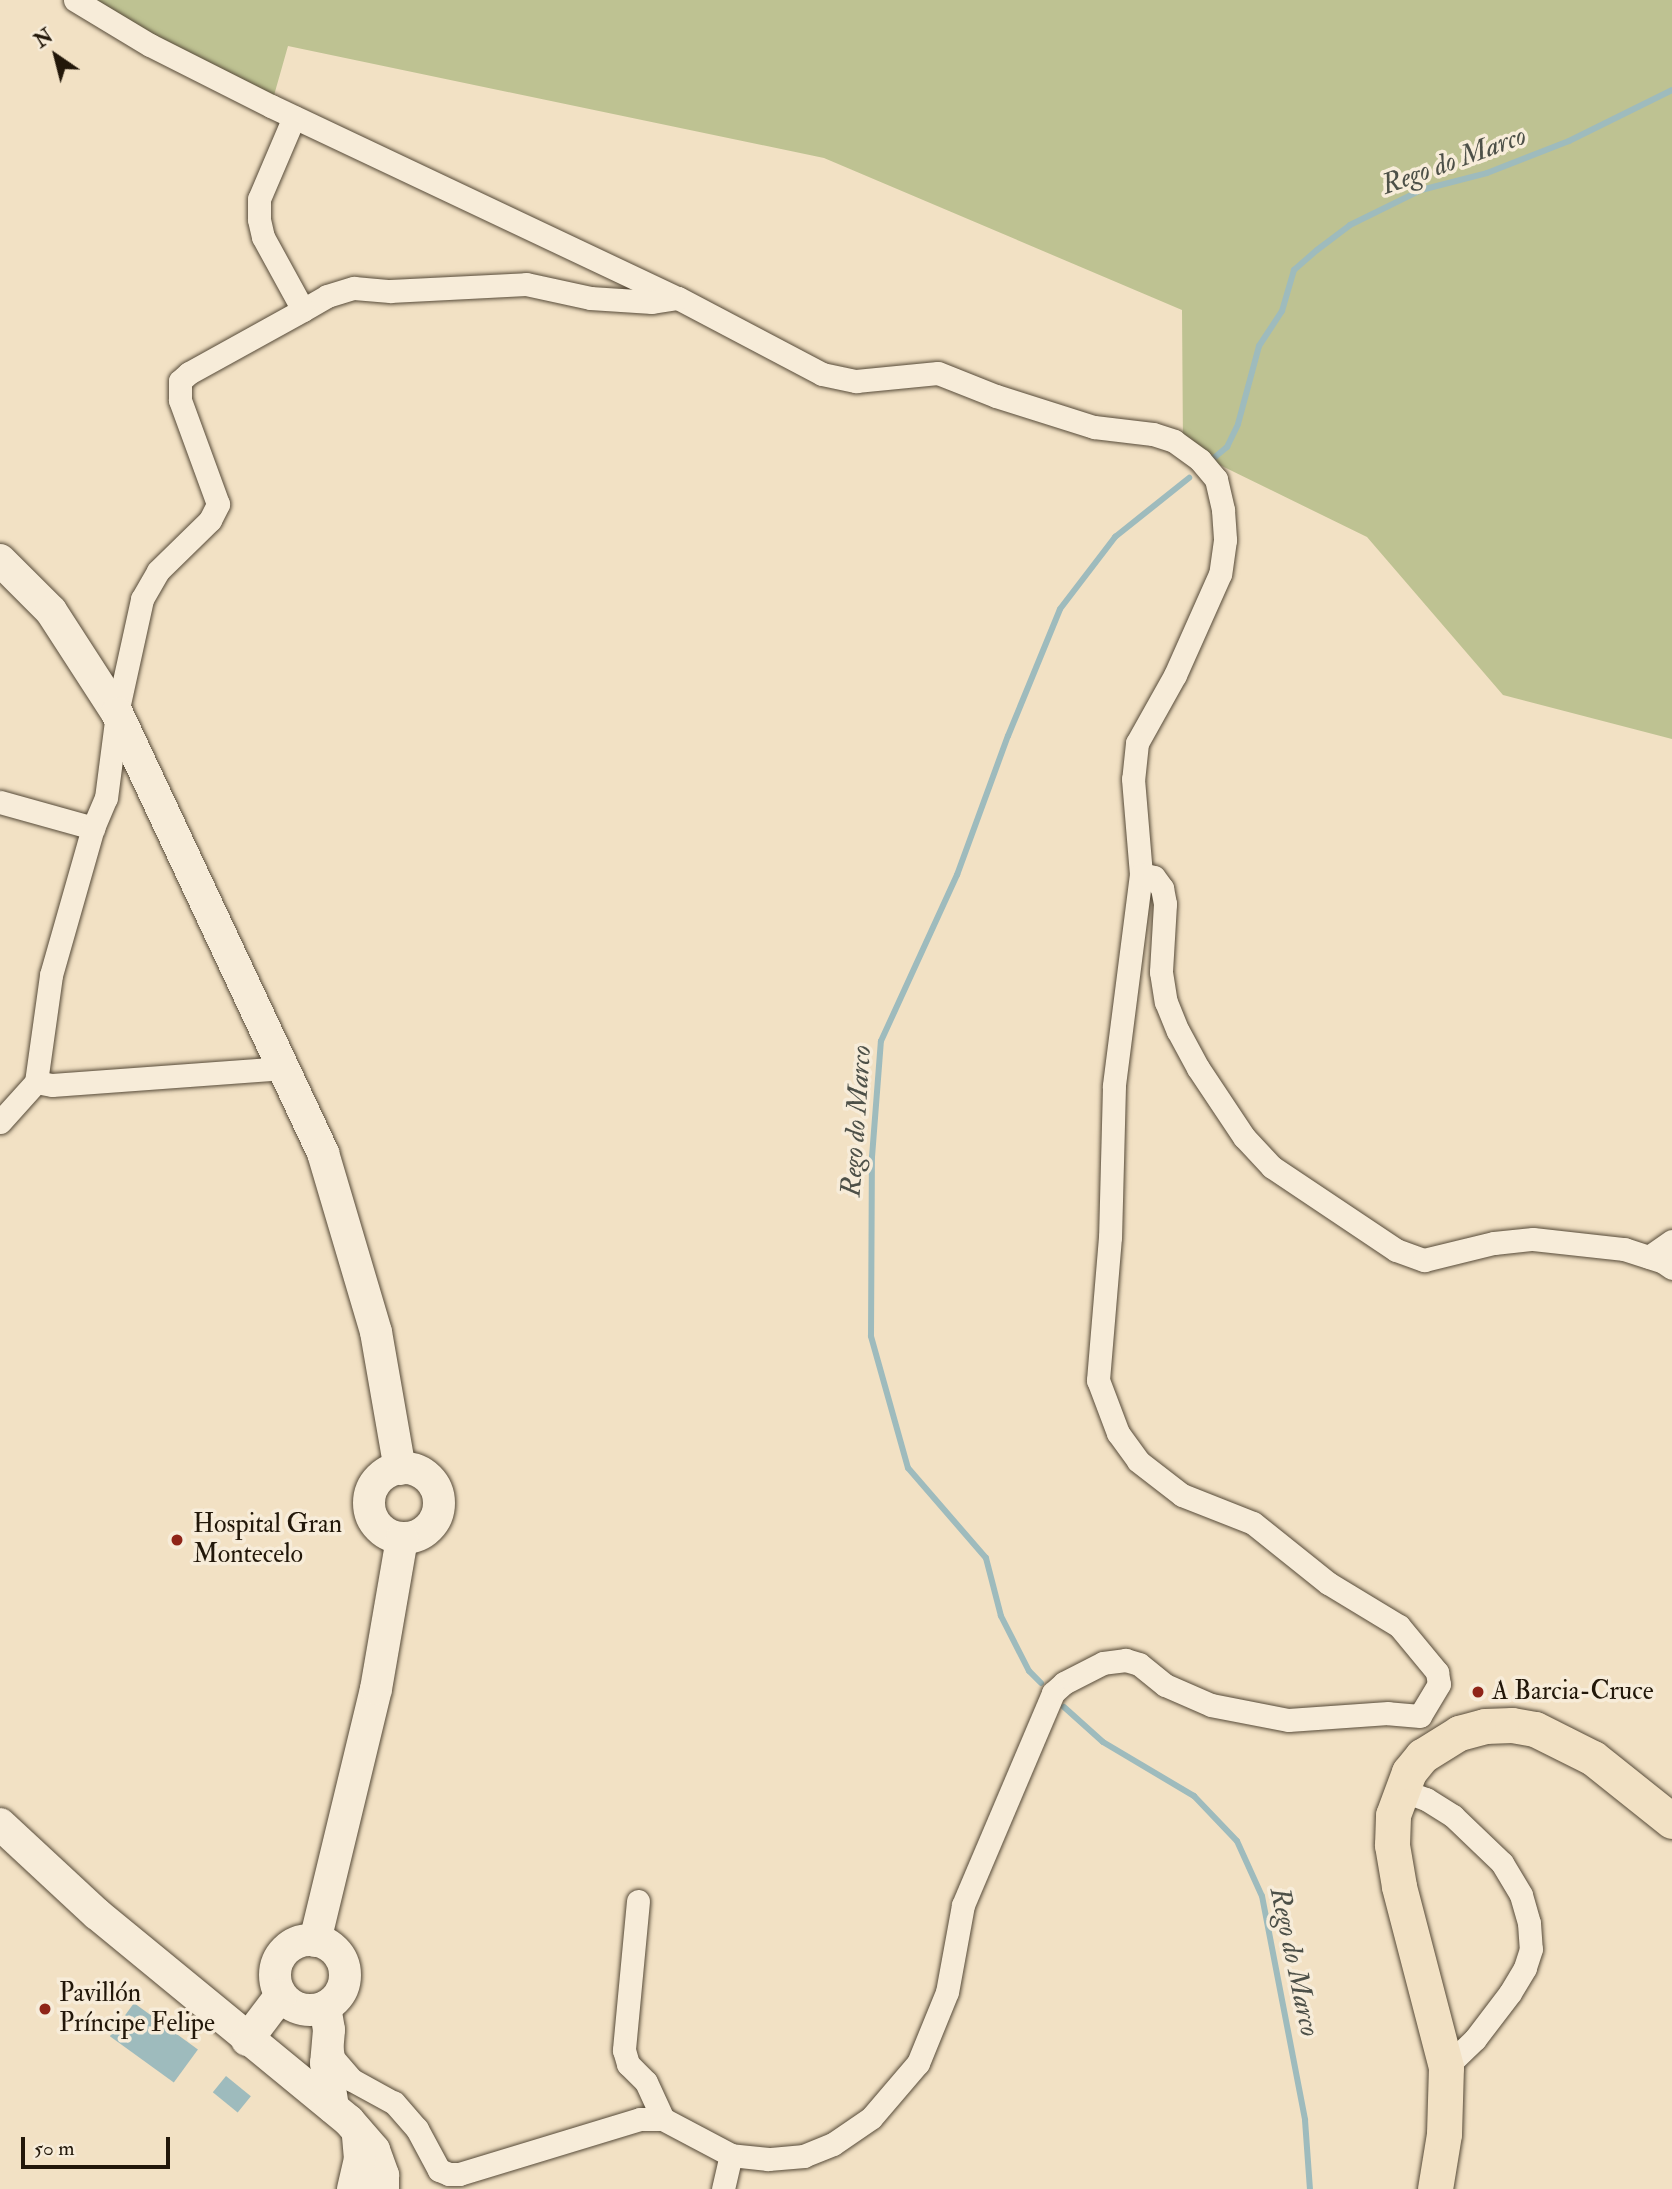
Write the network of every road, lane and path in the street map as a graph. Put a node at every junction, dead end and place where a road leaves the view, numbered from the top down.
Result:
1 (75, 0) edge
2 (294, 117) junction
3 (678, 298) junction
4 (303, 310) junction
5 (0, 560) edge
6 (117, 713) junction
7 (0, 802) edge
8 (93, 828) junction
9 (1141, 874) junction
10 (284, 1068) junction
11 (36, 1082) junction
12 (0, 1122) edge
13 (1672, 1241) edge
14 (1649, 1257) junction
15 (1672, 1268) edge
16 (400, 1469) junction
17 (402, 1538) junction
18 (1401, 1790) junction
19 (1672, 1821) edge
20 (0, 1824) edge
21 (638, 1901) dead end
22 (315, 1941) junction
23 (281, 1995) junction
24 (327, 2018) junction
25 (247, 2040) junction
26 (1446, 2067) junction
27 (376, 2094) junction
28 (663, 2119) junction
29 (347, 2121) junction
30 (731, 2155) junction
31 (447, 2182) edge
32 (353, 2189) edge
33 (383, 2189) edge
34 (723, 2189) edge
35 (1435, 2189) edge

1 - 2 street
2 - 3 street
2 - 4 street
3 - 4 street
3 - 9 street
4 - 6 street
5 - 6 street
6 - 8 street
6 - 10 street
7 - 8 street
8 - 11 street
9 - 14 street
9 - 30 street
10 - 11 street
10 - 16 street
11 - 12 street
13 - 14 street
14 - 15 street
16 - 17 street
16 - 17 street
17 - 22 street
18 - 19 main road
18 - 26 main road
18 - 26 street
20 - 25 street
21 - 28 street
22 - 23 street
22 - 24 street
23 - 24 street
23 - 25 street
24 - 27 street
24 - 29 street
25 - 29 street
26 - 35 main road
27 - 29 street
27 - 31 street
28 - 30 street
28 - 31 street
29 - 32 street
29 - 33 street
30 - 34 street

